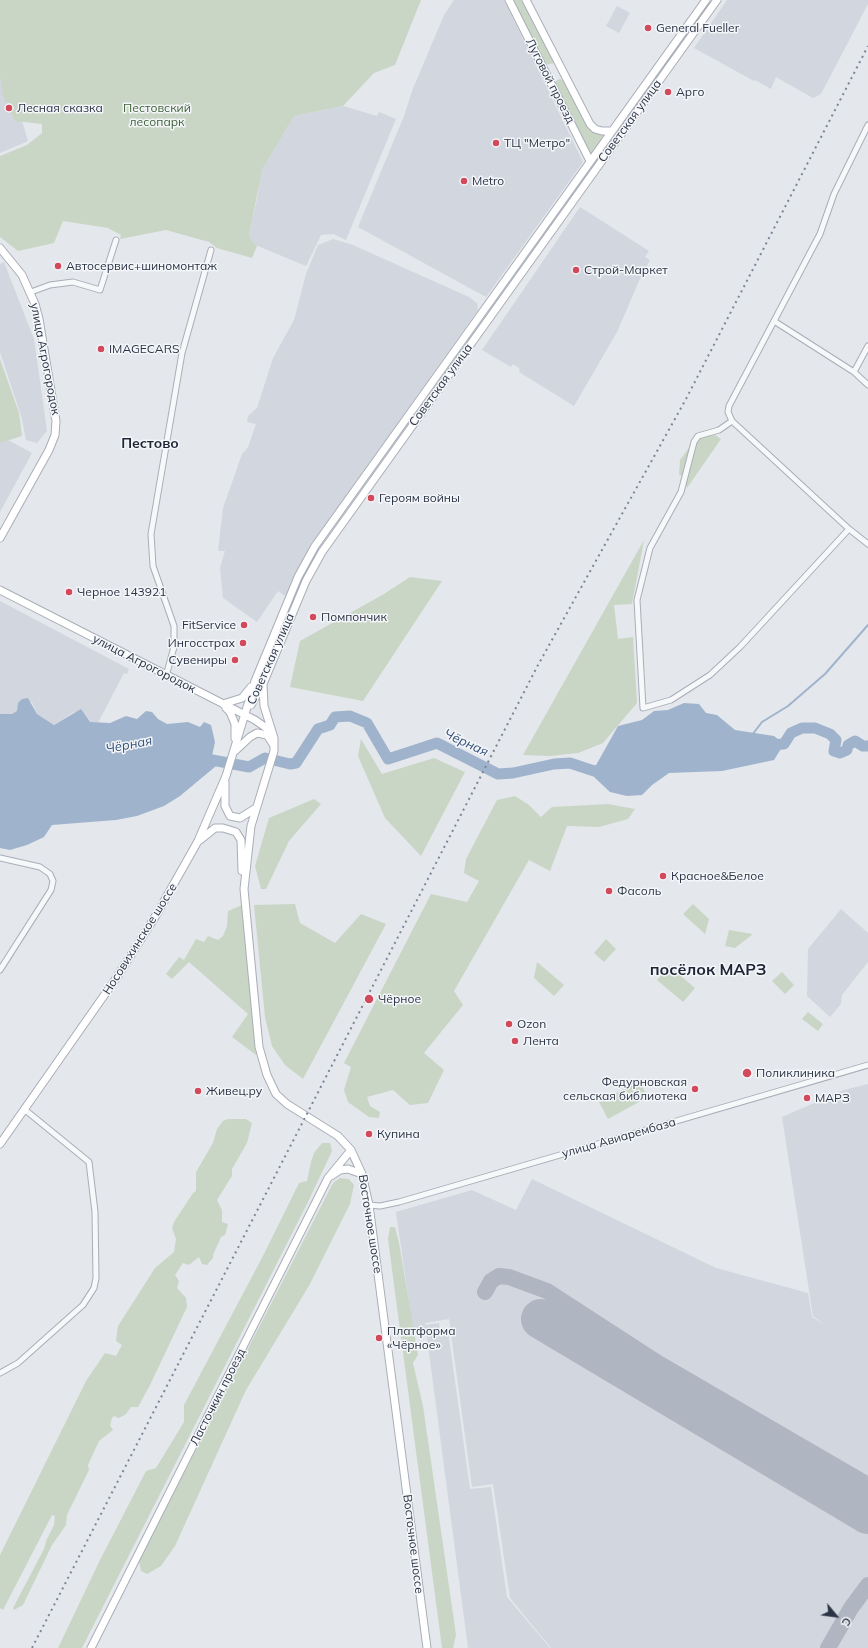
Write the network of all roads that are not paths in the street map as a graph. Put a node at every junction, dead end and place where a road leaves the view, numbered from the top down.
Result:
1 (509, 0) edge
2 (526, 0) edge
3 (706, 0) edge
4 (717, 0) edge
5 (868, 125) edge
6 (612, 131) junction
7 (590, 162) junction
8 (116, 240) dead end
9 (0, 248) edge
10 (211, 250) dead end
11 (31, 292) junction
12 (774, 321) junction
13 (868, 346) edge
14 (854, 372) junction
15 (868, 385) edge
16 (732, 421) junction
17 (849, 529) junction
18 (0, 538) edge
19 (868, 544) edge
20 (0, 590) edge
21 (166, 676) junction
22 (255, 681) junction
23 (263, 684) junction
24 (223, 704) junction
25 (246, 715) junction
26 (272, 732) junction
27 (234, 752) junction
28 (273, 752) junction
29 (226, 776) junction
30 (256, 807) junction
31 (198, 841) junction
32 (0, 858) edge
33 (244, 889) junction
34 (0, 970) edge
35 (868, 1064) edge
36 (24, 1109) junction
37 (0, 1144) edge
38 (351, 1150) junction
39 (362, 1174) junction
40 (328, 1178) junction
41 (369, 1206) junction
42 (0, 1374) edge
43 (91, 1648) edge
44 (427, 1648) edge

1 - 7 main road, Луговой проезд
2 - 6 main road, Луговой проезд
3 - 6 main road, Советская улица
4 - 23 main road, Советская улица
5 - 12 street
6 - 7 main road, Советская улица
7 - 22 main road, Советская улица
8 - 11 street
9 - 11 main road, улица Агрогородок
10 - 21 street
11 - 18 main road, улица Агрогородок
12 - 14 street
12 - 16 street
13 - 14 street
14 - 15 street
16 - 17 street
16 - 17 street
17 - 19 street
20 - 21 main road, улица Агрогородок
21 - 24 main road, улица Агрогородок
22 - 24 main road
22 - 25 main road, Советская улица
23 - 25 main road, Советская улица
23 - 26 main road, Восточное шоссе
24 - 25 main road, улица Агрогородок
24 - 27 main road
25 - 26 main road
25 - 27 main road, Носовихинское шоссе
26 - 28 main road, Восточное шоссе
27 - 28 main road
27 - 29 main road, Носовихинское шоссе
28 - 30 main road, Восточное шоссе
29 - 30 main road
29 - 31 main road, Носовихинское шоссе
30 - 33 main road, Восточное шоссе
31 - 33 main road
31 - 36 main road, Носовихинское шоссе
32 - 34 street
33 - 38 main road, Восточное шоссе
35 - 41 street, улица Авиарембаза
36 - 37 main road, Носовихинское шоссе
36 - 42 street
38 - 39 main road, Восточное шоссе
38 - 40 main road, Ласточкин проезд
39 - 40 main road
39 - 41 main road, Восточное шоссе
40 - 43 main road, Ласточкин проезд
41 - 44 main road, Восточное шоссе

